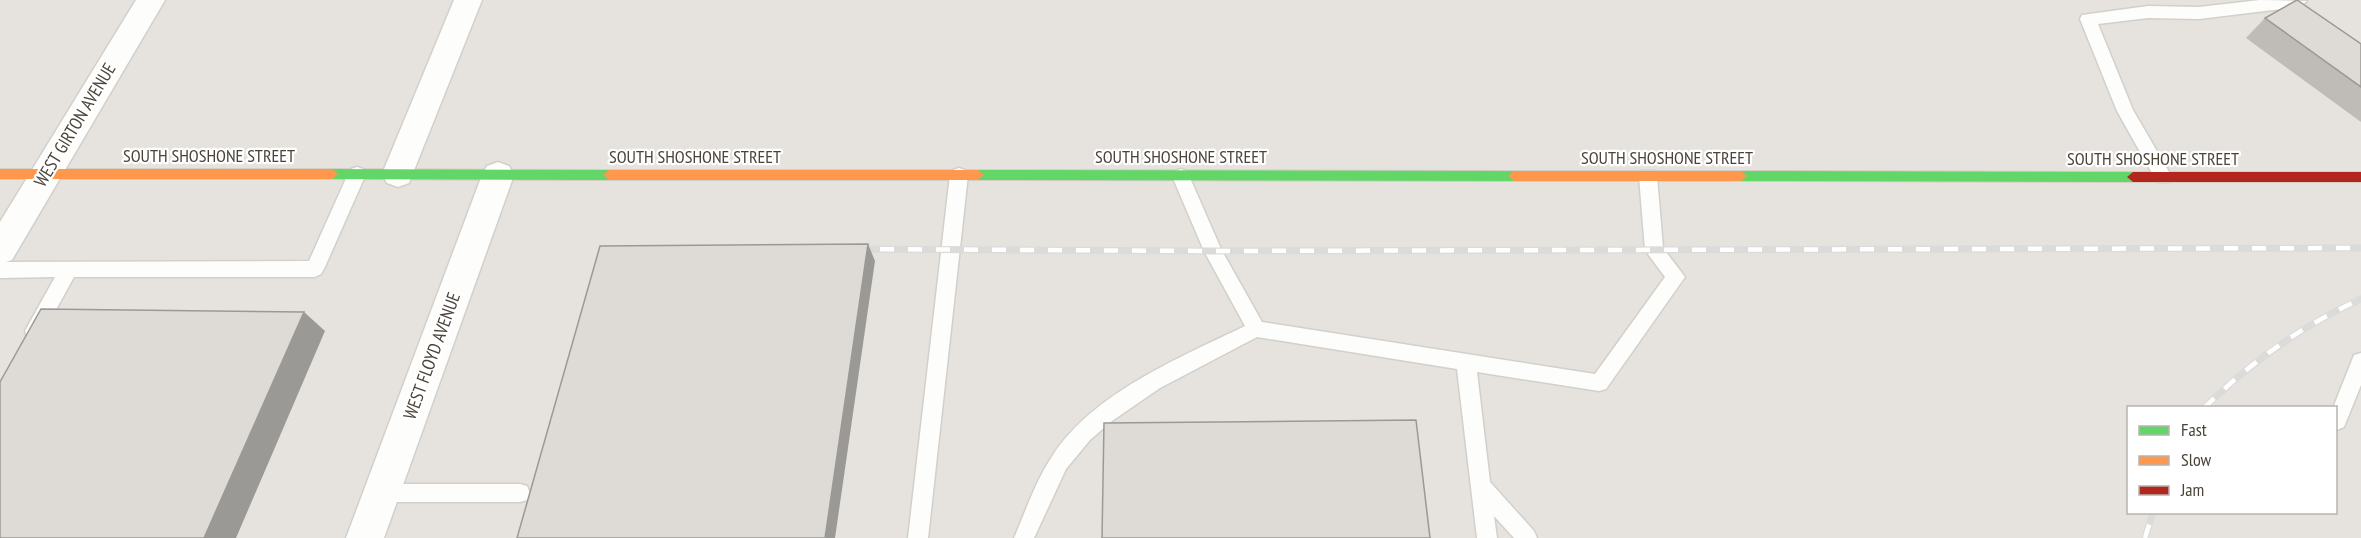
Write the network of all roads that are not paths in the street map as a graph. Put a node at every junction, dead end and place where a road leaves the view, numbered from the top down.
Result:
1 (151, 0) edge
2 (468, 0) edge
3 (2298, 1) edge
4 (2316, 14) edge
5 (0, 174) edge
6 (45, 174) junction
7 (357, 174) junction
8 (398, 174) junction
9 (498, 174) junction
10 (959, 175) junction
11 (1181, 176) junction
12 (1648, 176) junction
13 (2163, 177) junction
14 (2361, 177) edge
15 (0, 250) edge
16 (0, 270) edge
17 (69, 270) junction
18 (1256, 329) junction
19 (23, 351) edge
20 (2361, 361) edge
21 (1466, 362) junction
22 (2337, 421) dead end
23 (1481, 486) junction
24 (382, 493) junction
25 (520, 493) dead end
26 (365, 538) edge
27 (918, 538) edge
28 (1024, 538) edge
29 (1487, 538) edge
30 (1527, 538) edge

1 - 6 street, WEST GIRTON AVENUE
2 - 8 street
3 - 4 lane
3 - 13 lane
5 - 6 street, SOUTH SHOSHONE STREET
6 - 7 street, SOUTH SHOSHONE STREET
6 - 15 street, WEST GIRTON AVENUE
7 - 8 street, SOUTH SHOSHONE STREET
7 - 17 lane
8 - 9 street, SOUTH SHOSHONE STREET
9 - 10 street, SOUTH SHOSHONE STREET
9 - 24 street, WEST FLOYD AVENUE
10 - 11 street, SOUTH SHOSHONE STREET
10 - 27 lane
11 - 12 street, SOUTH SHOSHONE STREET
11 - 18 lane
12 - 13 street, SOUTH SHOSHONE STREET
12 - 21 lane
13 - 14 street, SOUTH SHOSHONE STREET
16 - 17 lane
17 - 19 lane
18 - 21 lane
18 - 28 lane
20 - 22 lane
21 - 23 lane
23 - 29 lane
23 - 30 lane
24 - 25 lane
24 - 26 street, WEST FLOYD AVENUE

